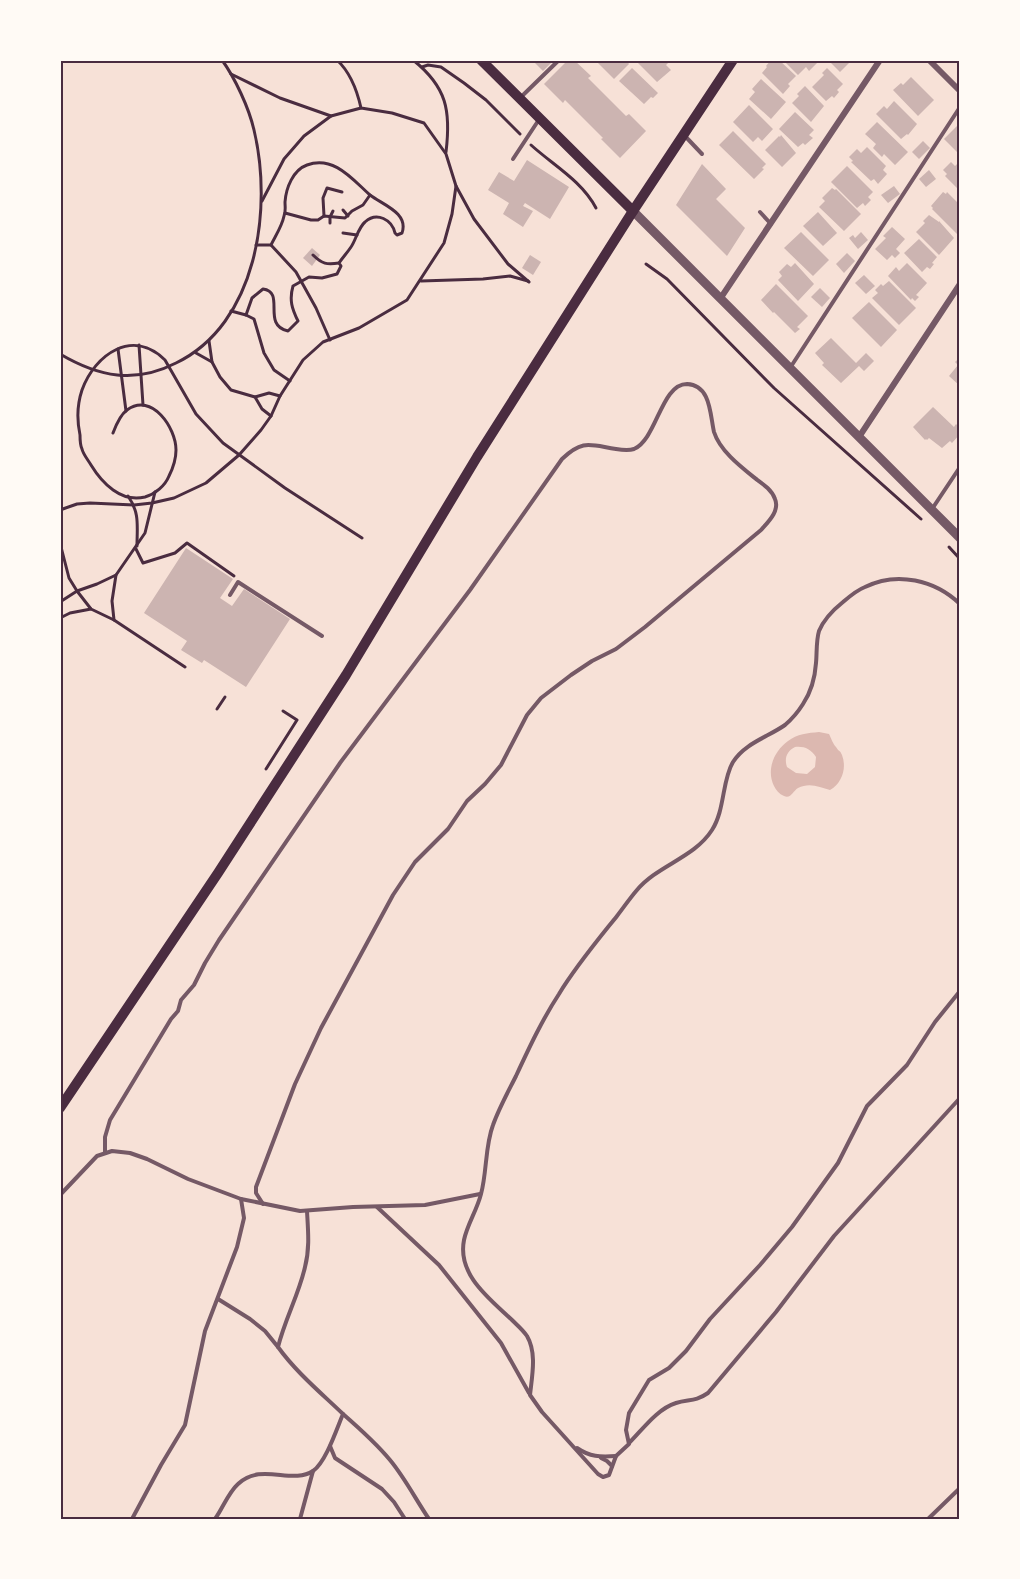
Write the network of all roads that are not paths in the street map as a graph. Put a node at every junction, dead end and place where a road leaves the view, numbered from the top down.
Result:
1 (481, 60) edge
2 (559, 60) edge
3 (733, 60) edge
4 (880, 60) edge
5 (929, 60) edge
6 (960, 91) edge
7 (520, 98) junction
8 (960, 107) edge
9 (540, 118) junction
10 (683, 135) junction
11 (702, 154) dead end
12 (513, 159) dead end
13 (633, 211) junction
14 (760, 212) dead end
15 (771, 224) junction
16 (960, 284) edge
17 (720, 299) junction
18 (789, 369) junction
19 (859, 437) junction
20 (960, 467) edge
21 (932, 510) junction
22 (960, 538) edge
23 (230, 594) dead end
24 (960, 604) edge
25 (322, 636) dead end
26 (960, 991) edge
27 (960, 1098) edge
28 (60, 1108) edge
29 (105, 1152) junction
30 (481, 1194) junction
31 (60, 1195) edge
32 (241, 1199) junction
33 (263, 1204) junction
34 (376, 1207) junction
35 (307, 1211) junction
36 (218, 1299) junction
37 (278, 1347) junction
38 (530, 1395) junction
39 (343, 1414) junction
40 (629, 1444) junction
41 (330, 1446) junction
42 (574, 1446) junction
43 (616, 1456) junction
44 (600, 1458) junction
45 (612, 1466) junction
46 (313, 1471) junction
47 (960, 1488) edge
48 (132, 1519) edge
49 (215, 1519) edge
50 (300, 1519) edge
51 (405, 1519) edge
52 (429, 1519) edge
53 (928, 1519) edge

1 - 7 main road
2 - 7 lane
3 - 10 main road
4 - 15 street
5 - 6 street
7 - 9 main road
8 - 18 lane
9 - 12 lane
9 - 13 main road
10 - 11 lane
10 - 13 main road
13 - 17 street
13 - 28 main road
14 - 15 lane
15 - 17 street
16 - 19 street
17 - 18 street
18 - 19 street
19 - 21 street
20 - 21 lane
21 - 22 street
23 - 25 lane
24 - 30 lane
26 - 40 lane
27 - 40 lane
29 - 31 lane
29 - 32 lane
29 - 33 lane
30 - 34 lane
30 - 38 lane
32 - 33 lane
32 - 36 lane
33 - 35 lane
34 - 35 lane
34 - 38 lane
35 - 37 lane
36 - 37 lane
36 - 48 lane
37 - 39 lane
38 - 42 lane
39 - 41 lane
39 - 52 lane
40 - 43 lane
41 - 46 lane
41 - 51 lane
42 - 44 lane
42 - 45 lane
43 - 44 lane
43 - 45 lane
44 - 45 lane
46 - 49 lane
46 - 50 lane
47 - 53 lane

